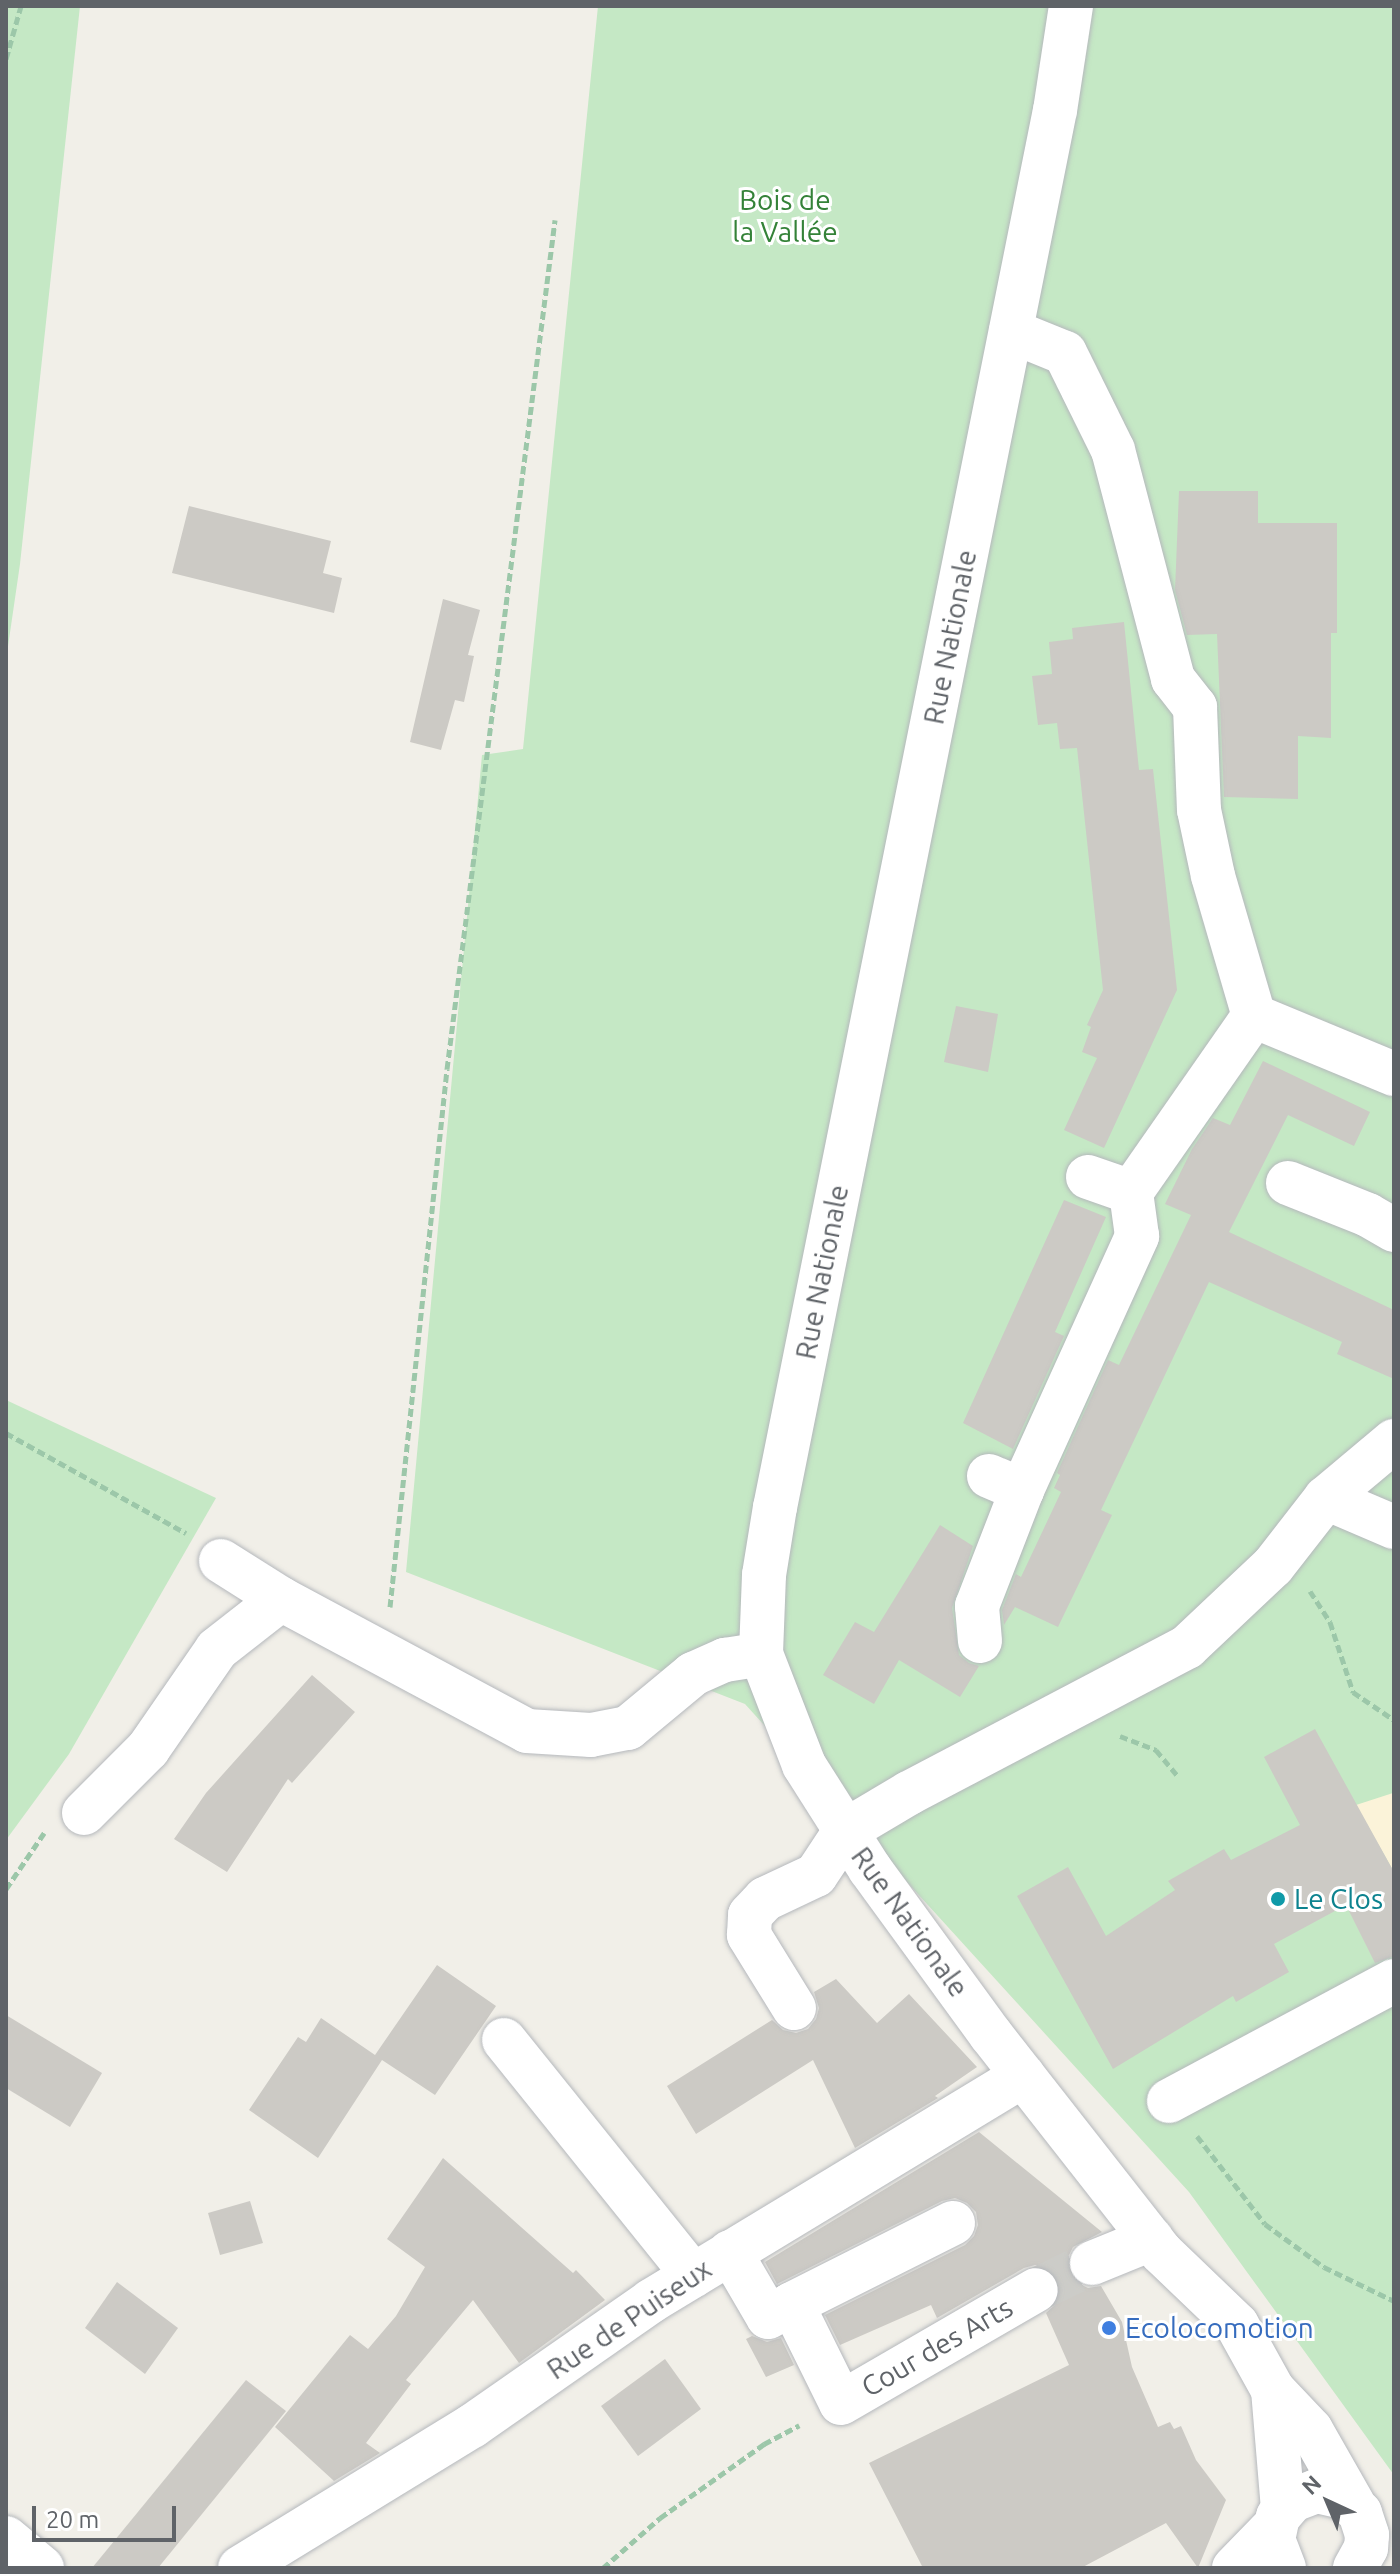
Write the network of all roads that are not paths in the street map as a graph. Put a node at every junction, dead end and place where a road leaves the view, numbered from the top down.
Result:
1 (1071, 6) edge
2 (1011, 331) junction
3 (1254, 1016) junction
4 (1392, 1078) edge
5 (1088, 1177) dead end
6 (1288, 1183) dead end
7 (1131, 1192) junction
8 (1394, 1230) edge
9 (1394, 1441) edge
10 (1326, 1498) junction
11 (1394, 1527) edge
12 (221, 1561) road end
13 (281, 1599) junction
14 (980, 1641) dead end
15 (761, 1654) junction
16 (84, 1813) road end
17 (845, 1831) junction
18 (1394, 1981) edge
19 (794, 2008) dead end
20 (504, 2040) dead end
21 (1023, 2076) junction
22 (1169, 2101) road end
23 (953, 2223) dead end
24 (1151, 2239) junction
25 (730, 2252) junction
26 (1092, 2263) tunnel mouth
27 (693, 2275) junction
28 (1036, 2290) tunnel mouth
29 (792, 2304) junction
30 (1273, 2390) junction
31 (1370, 2523) edge
32 (1281, 2534) edge
33 (6, 2538) edge
34 (42, 2568) edge
35 (240, 2568) edge
36 (1234, 2568) edge
37 (1355, 2568) edge

1 - 2 street, Rue Nationale
2 - 3 street
2 - 15 street, Rue Nationale
3 - 4 street
3 - 7 street
5 - 7 street
6 - 8 street
7 - 14 street
9 - 10 street
10 - 11 street
10 - 17 street
12 - 13 street
13 - 15 street
13 - 16 street
15 - 17 street, Rue Nationale
17 - 19 street
17 - 21 street, Rue Nationale
18 - 22 street
20 - 27 street
21 - 24 street, Rue Nationale
21 - 25 street, Rue de Puiseux
23 - 29 street
24 - 26 street
24 - 30 street, Rue Nationale
25 - 27 street, Rue de Puiseux
25 - 29 street
27 - 35 street, Rue de Puiseux
28 - 29 street, Cour des Arts
30 - 31 street, Rue Nationale
30 - 32 street, Rue Nationale
31 - 32 street
31 - 37 street
32 - 36 street
33 - 34 street

